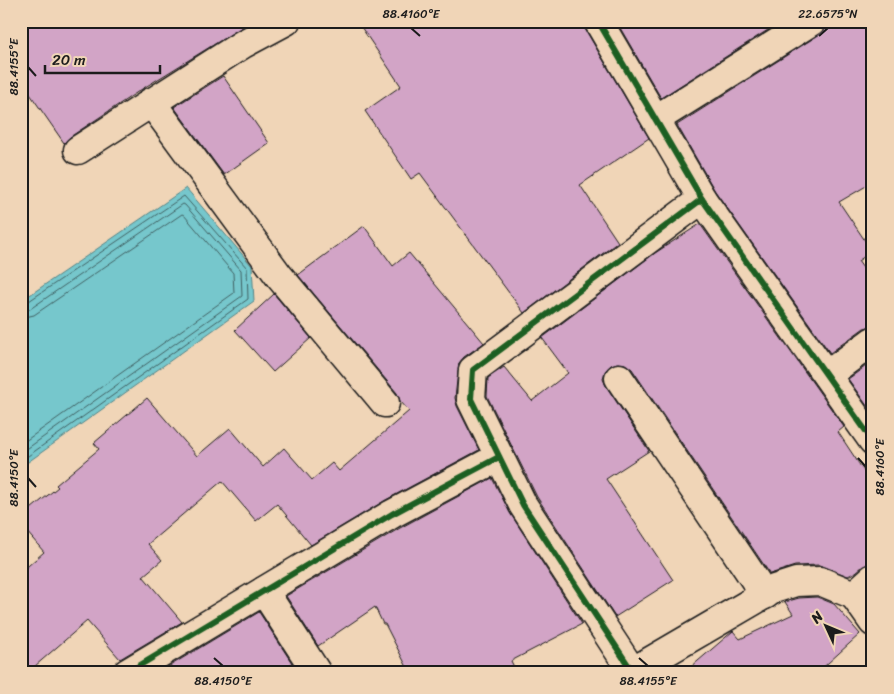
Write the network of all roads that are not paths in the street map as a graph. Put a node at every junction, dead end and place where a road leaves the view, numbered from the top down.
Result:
1 (286, 21) edge
2 (598, 21) edge
3 (812, 21) edge
4 (151, 102) junction
5 (656, 119) junction
6 (78, 150) dead end
7 (702, 199) junction
8 (873, 341) edge
9 (827, 375) junction
10 (619, 378) dead end
11 (385, 403) dead end
12 (873, 441) edge
13 (498, 457) junction
14 (863, 586) edge
15 (264, 591) junction
16 (764, 595) junction
17 (873, 622) edge
18 (631, 672) edge
19 (126, 673) edge
20 (317, 673) edge

1 - 4 street
2 - 5 street
3 - 5 street
4 - 6 street
4 - 11 street
5 - 7 street
7 - 9 street
7 - 13 street
8 - 9 street
9 - 12 street
10 - 16 street
13 - 15 street
13 - 18 street
14 - 16 street
14 - 17 street
15 - 19 street
15 - 20 street
16 - 18 street

